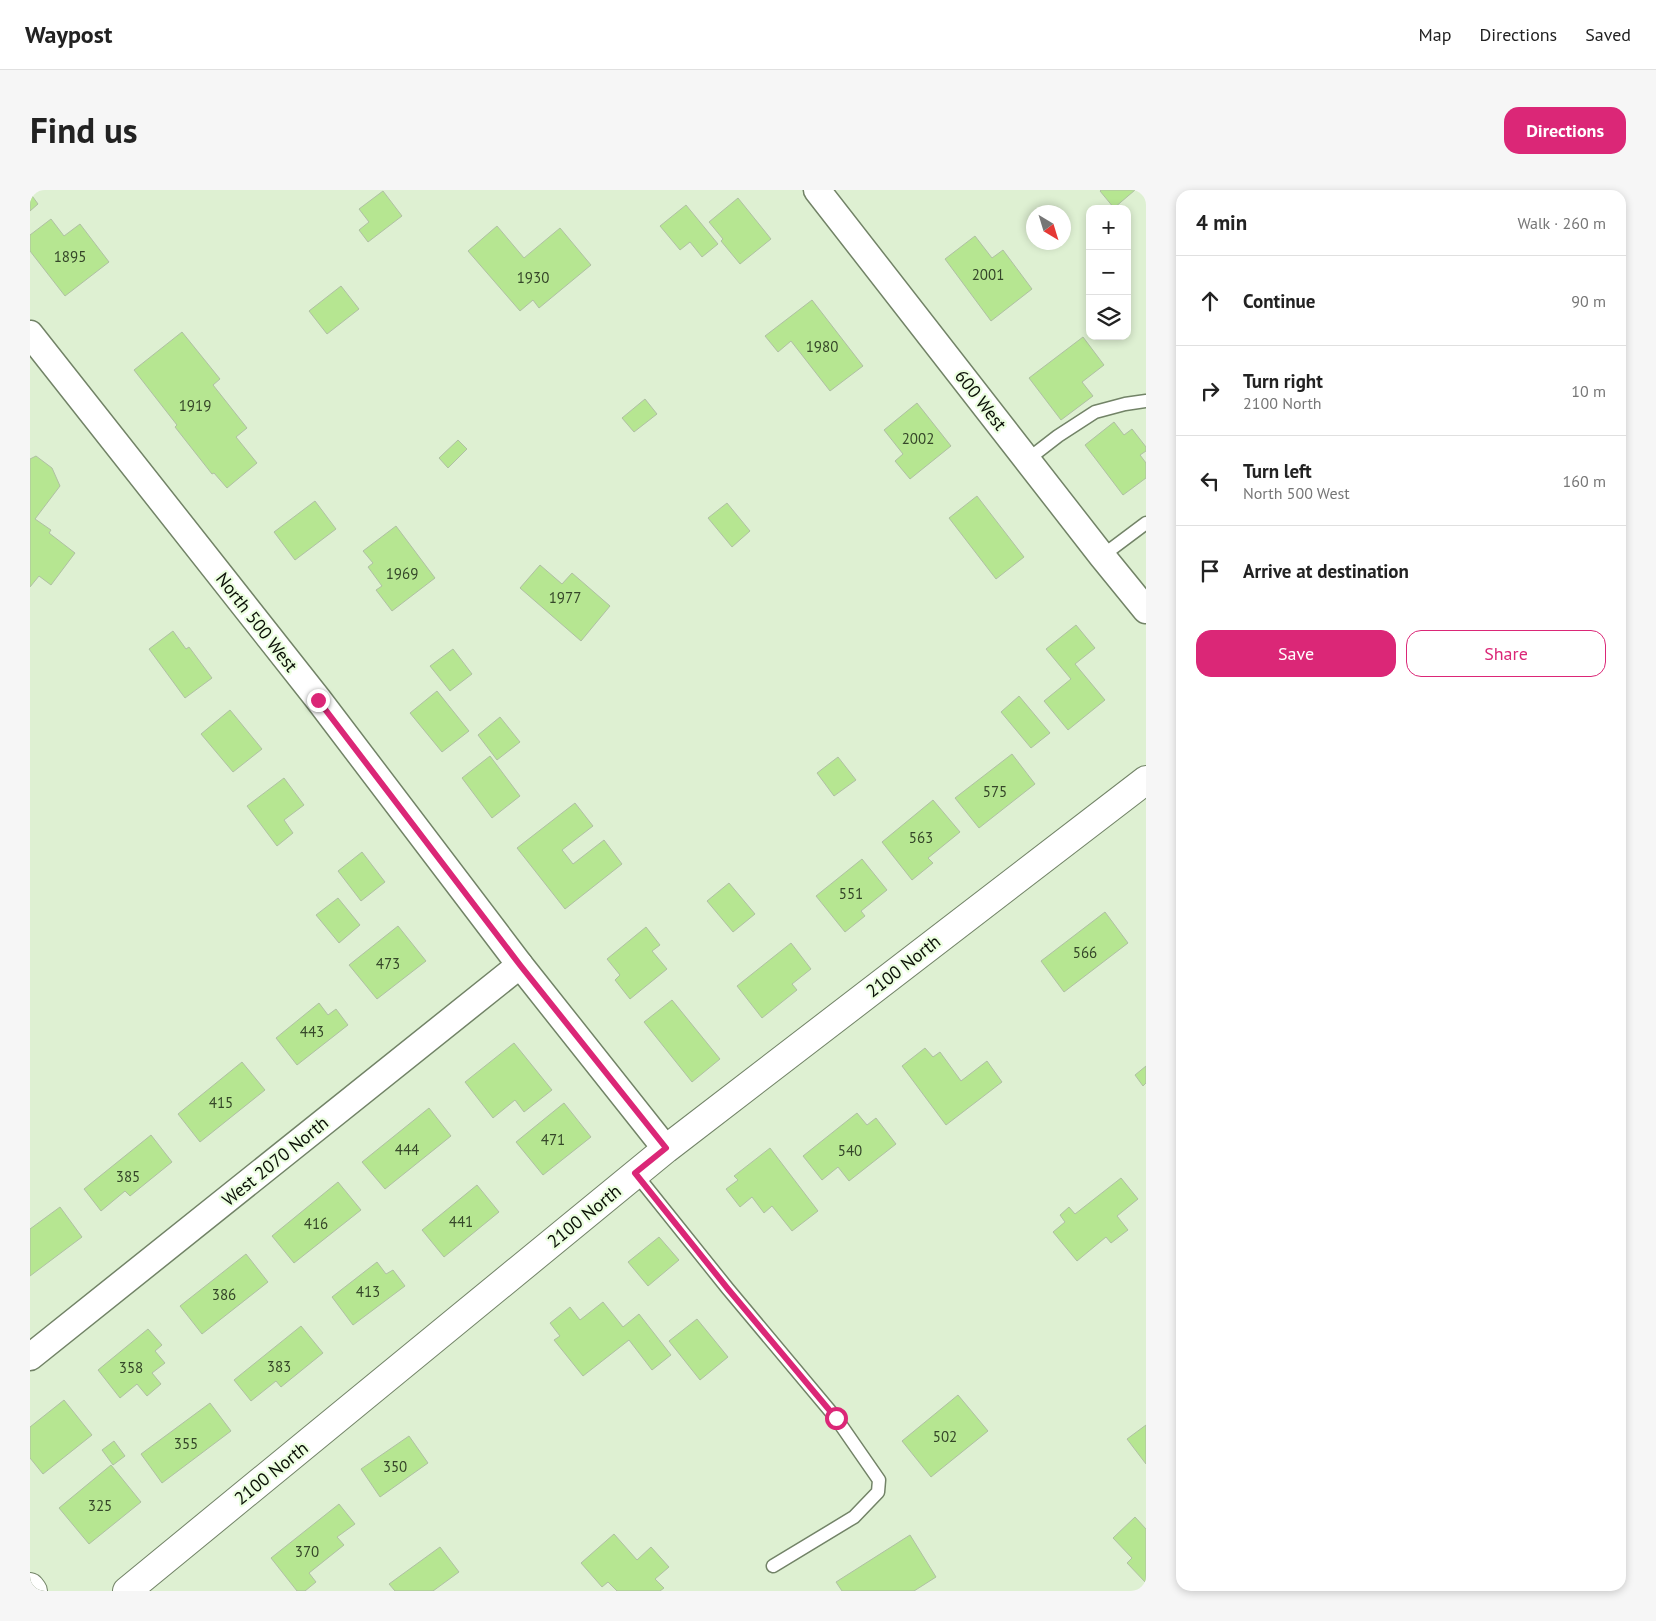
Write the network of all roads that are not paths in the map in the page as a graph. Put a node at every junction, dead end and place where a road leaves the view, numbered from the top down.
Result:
1 (817, 190) edge
2 (30, 334) edge
3 (1146, 402) edge
4 (1027, 460) junction
5 (1146, 523) edge
6 (1102, 556) junction
7 (1146, 610) edge
8 (1146, 780) edge
9 (520, 965) junction
10 (666, 1148) junction
11 (635, 1173) junction
12 (30, 1357) edge
13 (773, 1566) dead end
14 (30, 1587) edge
15 (33, 1591) edge
16 (127, 1591) edge

1 - 4 street, 600 West
2 - 9 street, North 500 West
3 - 4 lane
4 - 6 street, 600 West
5 - 6 lane
6 - 7 street, 600 West
8 - 10 street, 2100 North
9 - 10 street, North 500 West
9 - 12 street, West 2070 North
10 - 11 street, 2100 North
11 - 13 lane
11 - 16 street, 2100 North
14 - 15 street

